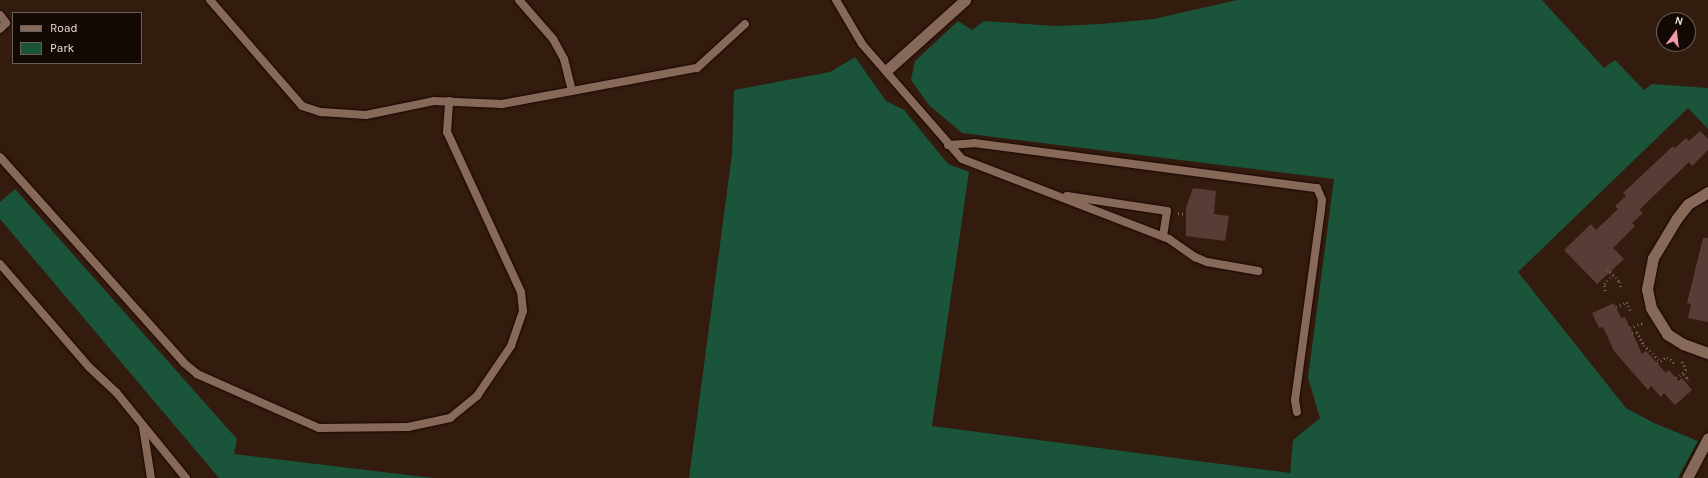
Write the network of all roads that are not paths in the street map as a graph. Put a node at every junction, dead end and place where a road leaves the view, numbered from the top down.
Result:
1 (210, 0) edge
2 (518, 0) edge
3 (836, 0) edge
4 (965, 0) edge
5 (0, 15) edge
6 (745, 24) dead end
7 (0, 29) edge
8 (887, 70) junction
9 (572, 92) junction
10 (449, 101) junction
11 (948, 145) junction
12 (0, 157) edge
13 (1708, 192) edge
14 (1053, 194) junction
15 (1163, 237) junction
16 (0, 264) edge
17 (1258, 270) dead end
18 (1708, 353) edge
19 (1297, 412) dead end
20 (143, 426) junction
21 (1708, 438) edge
22 (151, 478) edge
23 (186, 478) edge
24 (1687, 478) edge

1 - 10 lane
2 - 9 lane
3 - 8 lane
4 - 8 street
5 - 7 lane
6 - 9 lane
8 - 11 lane
9 - 10 lane
10 - 12 lane
11 - 14 lane
11 - 19 lane
13 - 18 street
14 - 15 lane
14 - 15 lane
15 - 17 lane
16 - 20 lane
20 - 22 lane
20 - 23 lane
21 - 24 street

